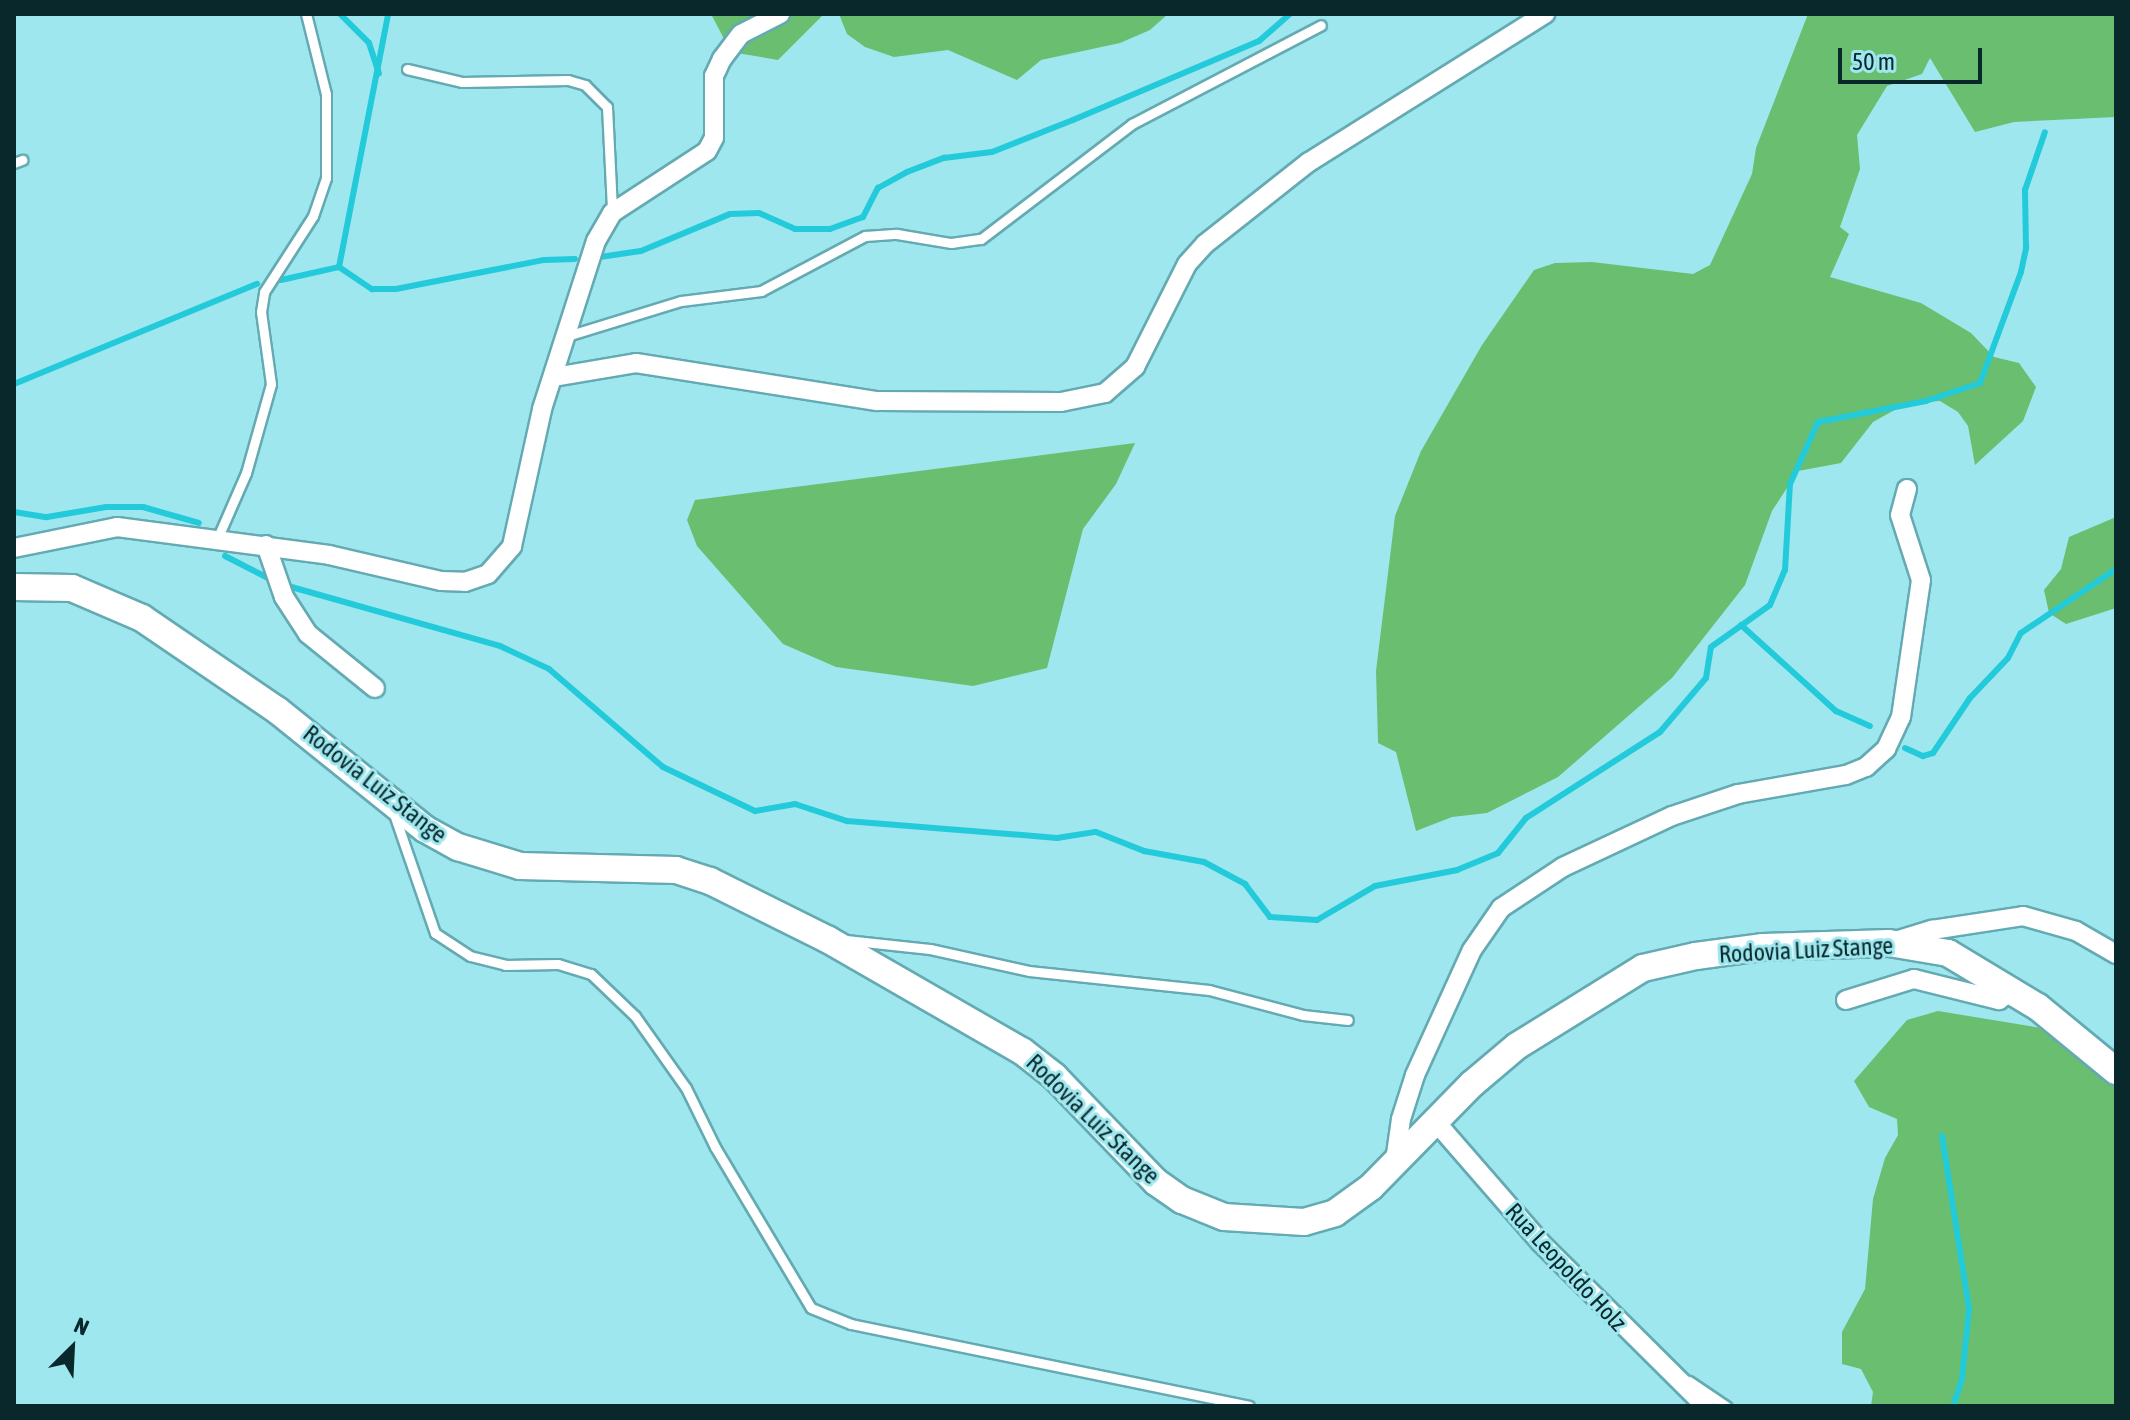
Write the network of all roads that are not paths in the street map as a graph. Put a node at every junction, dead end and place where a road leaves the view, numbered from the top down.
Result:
1 (306, 14) edge
2 (780, 14) edge
3 (1545, 14) edge
4 (1321, 25) dead end
5 (407, 69) dead end
6 (612, 213) junction
7 (567, 336) junction
8 (554, 377) junction
9 (1907, 489) dead end
10 (218, 537) junction
11 (266, 545) junction
12 (14, 548) edge
13 (14, 587) edge
14 (375, 688) dead end
15 (391, 803) junction
16 (2076, 931) junction
17 (2116, 937) edge
18 (827, 939) junction
19 (1889, 943) junction
20 (2116, 954) edge
21 (2013, 990) junction
22 (1846, 1000) dead end
23 (1348, 1020) dead end
24 (2116, 1071) edge
25 (1435, 1121) junction
26 (1395, 1161) junction
27 (1653, 1357) junction
28 (1249, 1406) edge
29 (1689, 1406) edge
30 (1705, 1406) edge
31 (1726, 1406) edge

1 - 10 lane
2 - 6 street
3 - 8 street
4 - 7 lane
5 - 6 lane
6 - 7 street
7 - 8 street
8 - 11 street
9 - 26 street
10 - 11 street
10 - 12 street
11 - 14 street
13 - 15 street, Rodovia Luiz Stange
15 - 18 street, Rodovia Luiz Stange
15 - 28 lane
16 - 17 street
16 - 19 street
16 - 20 street
18 - 23 lane
18 - 26 street, Rodovia Luiz Stange
19 - 21 street, Rodovia Luiz Stange
19 - 25 street, Rodovia Luiz Stange
21 - 22 street
21 - 24 street, Rodovia Luiz Stange
25 - 26 street, Rodovia Luiz Stange
25 - 27 street, Rua Leopoldo Holz
27 - 29 street
27 - 30 street, Rua Leopoldo Holz
27 - 31 lane

